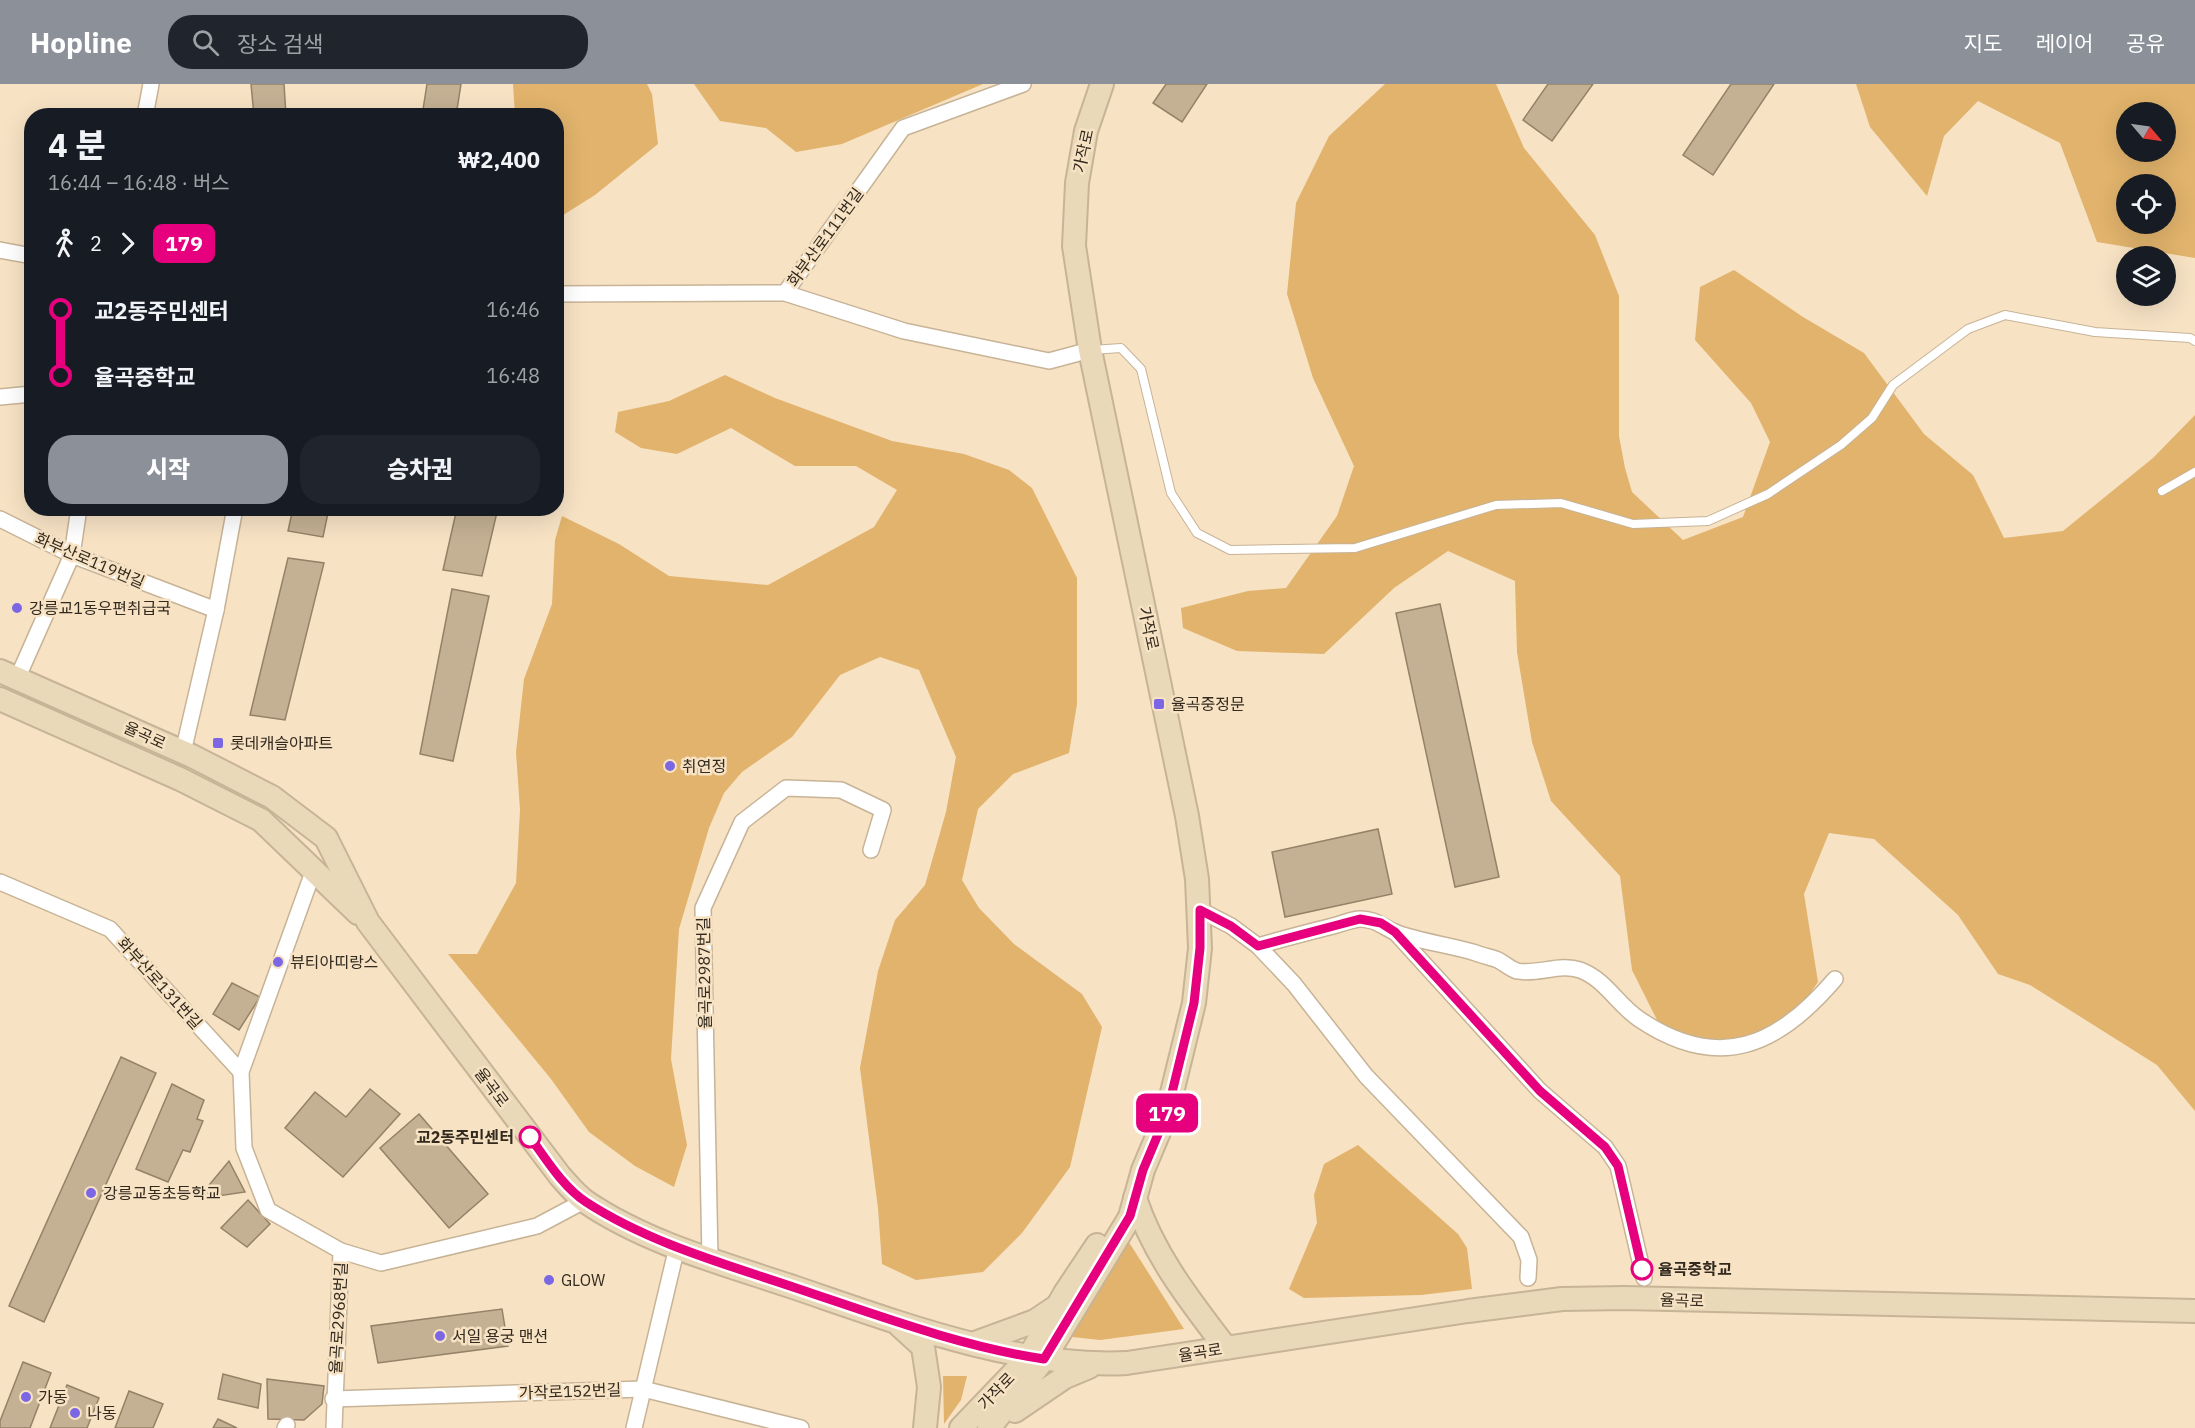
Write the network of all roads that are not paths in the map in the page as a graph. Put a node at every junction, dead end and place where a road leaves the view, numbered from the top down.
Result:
1 (151, 84) edge
2 (1023, 84) edge
3 (1102, 84) edge
4 (146, 108) edge
5 (0, 250) edge
6 (24, 254) edge
7 (785, 293) junction
8 (564, 294) edge
9 (2195, 341) edge
10 (1090, 350) junction
11 (24, 395) edge
12 (0, 397) edge
13 (2195, 472) edge
14 (2162, 491) dead end
15 (78, 516) edge
16 (234, 516) edge
17 (0, 519) edge
18 (72, 555) junction
19 (216, 610) junction
20 (9, 675) edge
21 (0, 699) edge
22 (183, 752) junction
23 (171, 775) junction
24 (871, 850) dead end
25 (313, 872) junction
26 (0, 882) edge
27 (1200, 910) junction
28 (368, 922) junction
29 (1395, 932) junction
30 (1258, 946) junction
31 (1835, 979) dead end
32 (241, 1072) junction
33 (1143, 1170) junction
34 (1135, 1198) junction
35 (584, 1201) junction
36 (676, 1247) junction
37 (341, 1251) junction
38 (710, 1259) junction
39 (1528, 1278) dead end
40 (1644, 1278) dead end
41 (1057, 1306) junction
42 (2195, 1311) edge
43 (897, 1322) junction
44 (975, 1343) junction
45 (1226, 1348) junction
46 (1037, 1358) junction
47 (1095, 1365) junction
48 (643, 1389) junction
49 (333, 1399) junction
50 (334, 1428) edge
51 (633, 1428) edge
52 (801, 1428) edge
53 (925, 1428) edge
54 (961, 1428) edge
55 (989, 1428) edge
56 (996, 1428) edge

1 - 4 street
2 - 7 street, 화부산로111번길
3 - 10 street, 가작로
5 - 6 street
7 - 8 street, 화부산로111번길
7 - 10 street
9 - 10 lane
10 - 27 street, 가작로
11 - 12 street
13 - 14 lane
15 - 18 street
16 - 19 street
17 - 18 street, 화부산로119번길
18 - 19 street, 화부산로119번길
18 - 20 street
19 - 22 street
20 - 22 street, 율곡로
21 - 23 street, 율곡로
22 - 23 street
22 - 28 street, 율곡로
23 - 25 street, 율곡로
24 - 38 street, 율곡로2987번길
25 - 28 street, 율곡로
25 - 32 street, 율곡로2968번길
26 - 32 street, 화부산로131번길
27 - 30 street
27 - 33 street, 가작로
28 - 35 street, 율곡로
29 - 30 street
29 - 31 street
29 - 40 street
30 - 39 street
32 - 37 street, 율곡로2968번길
33 - 34 street, 가작로
33 - 41 street, 가작로
34 - 45 street
34 - 46 street, 가작로
35 - 36 street, 율곡로
35 - 37 street
36 - 38 street, 율곡로
36 - 48 street
37 - 49 street, 율곡로2968번길
38 - 43 street, 율곡로
41 - 44 street
41 - 46 street, 가작로
42 - 45 street, 율곡로
43 - 44 street, 율곡로
43 - 53 street
44 - 46 street, 율곡로
45 - 47 street, 율곡로
46 - 47 street, 율곡로
46 - 54 street, 가작로
46 - 55 street, 가작로
47 - 56 street
48 - 49 street, 가작로152번길
48 - 51 street
48 - 52 street, 가작로152번길
49 - 50 street, 율곡로2968번길

